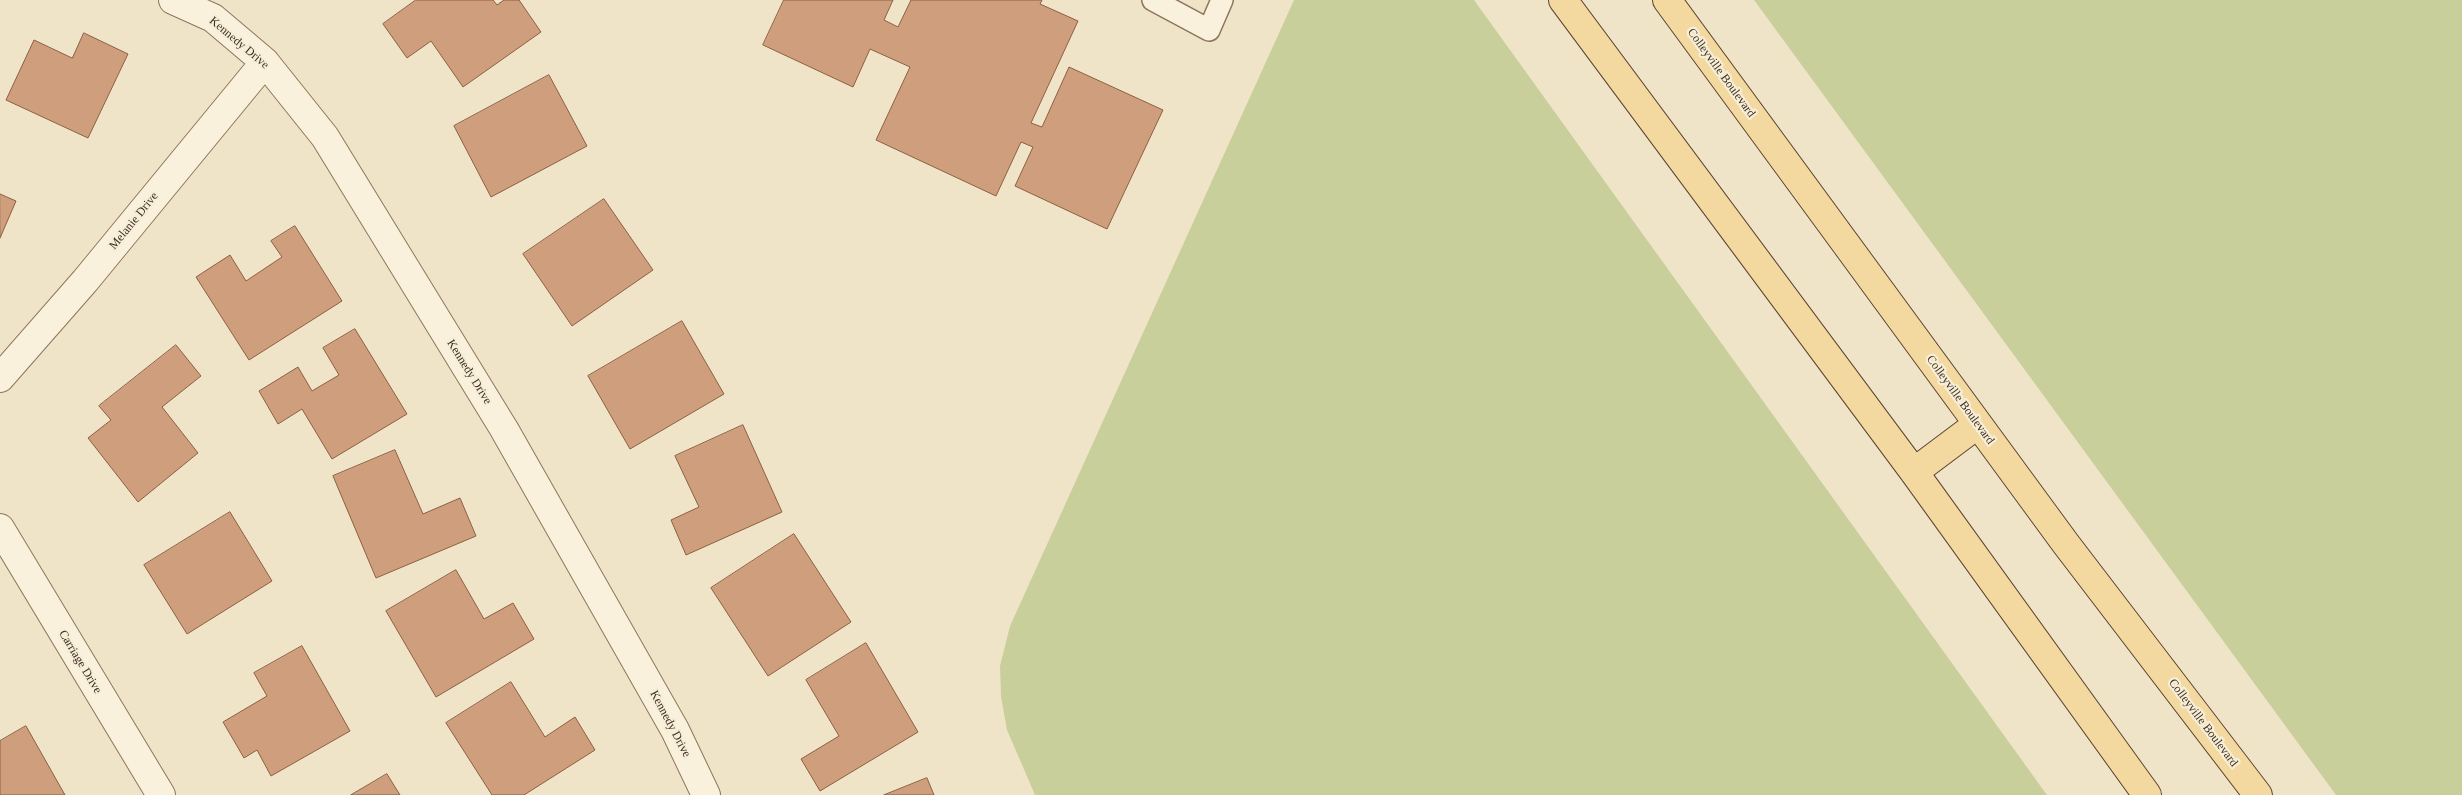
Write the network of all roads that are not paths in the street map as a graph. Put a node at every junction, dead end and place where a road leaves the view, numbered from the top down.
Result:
1 (172, 0) edge
2 (1152, 0) edge
3 (1222, 0) edge
4 (1563, 0) edge
5 (1667, 0) edge
6 (265, 62) junction
7 (0, 378) edge
8 (1978, 424) junction
9 (1914, 472) junction
10 (0, 528) edge
11 (161, 795) edge
12 (706, 795) edge
13 (2147, 795) edge
14 (2258, 795) edge

1 - 6 street, Kennedy Drive
2 - 3 lane
4 - 9 main road
5 - 8 main road, Colleyville Boulevard
6 - 7 street, Melanie Drive
6 - 12 street, Kennedy Drive
8 - 9 main road
8 - 14 main road, Colleyville Boulevard
9 - 13 main road
10 - 11 street, Carriage Drive

